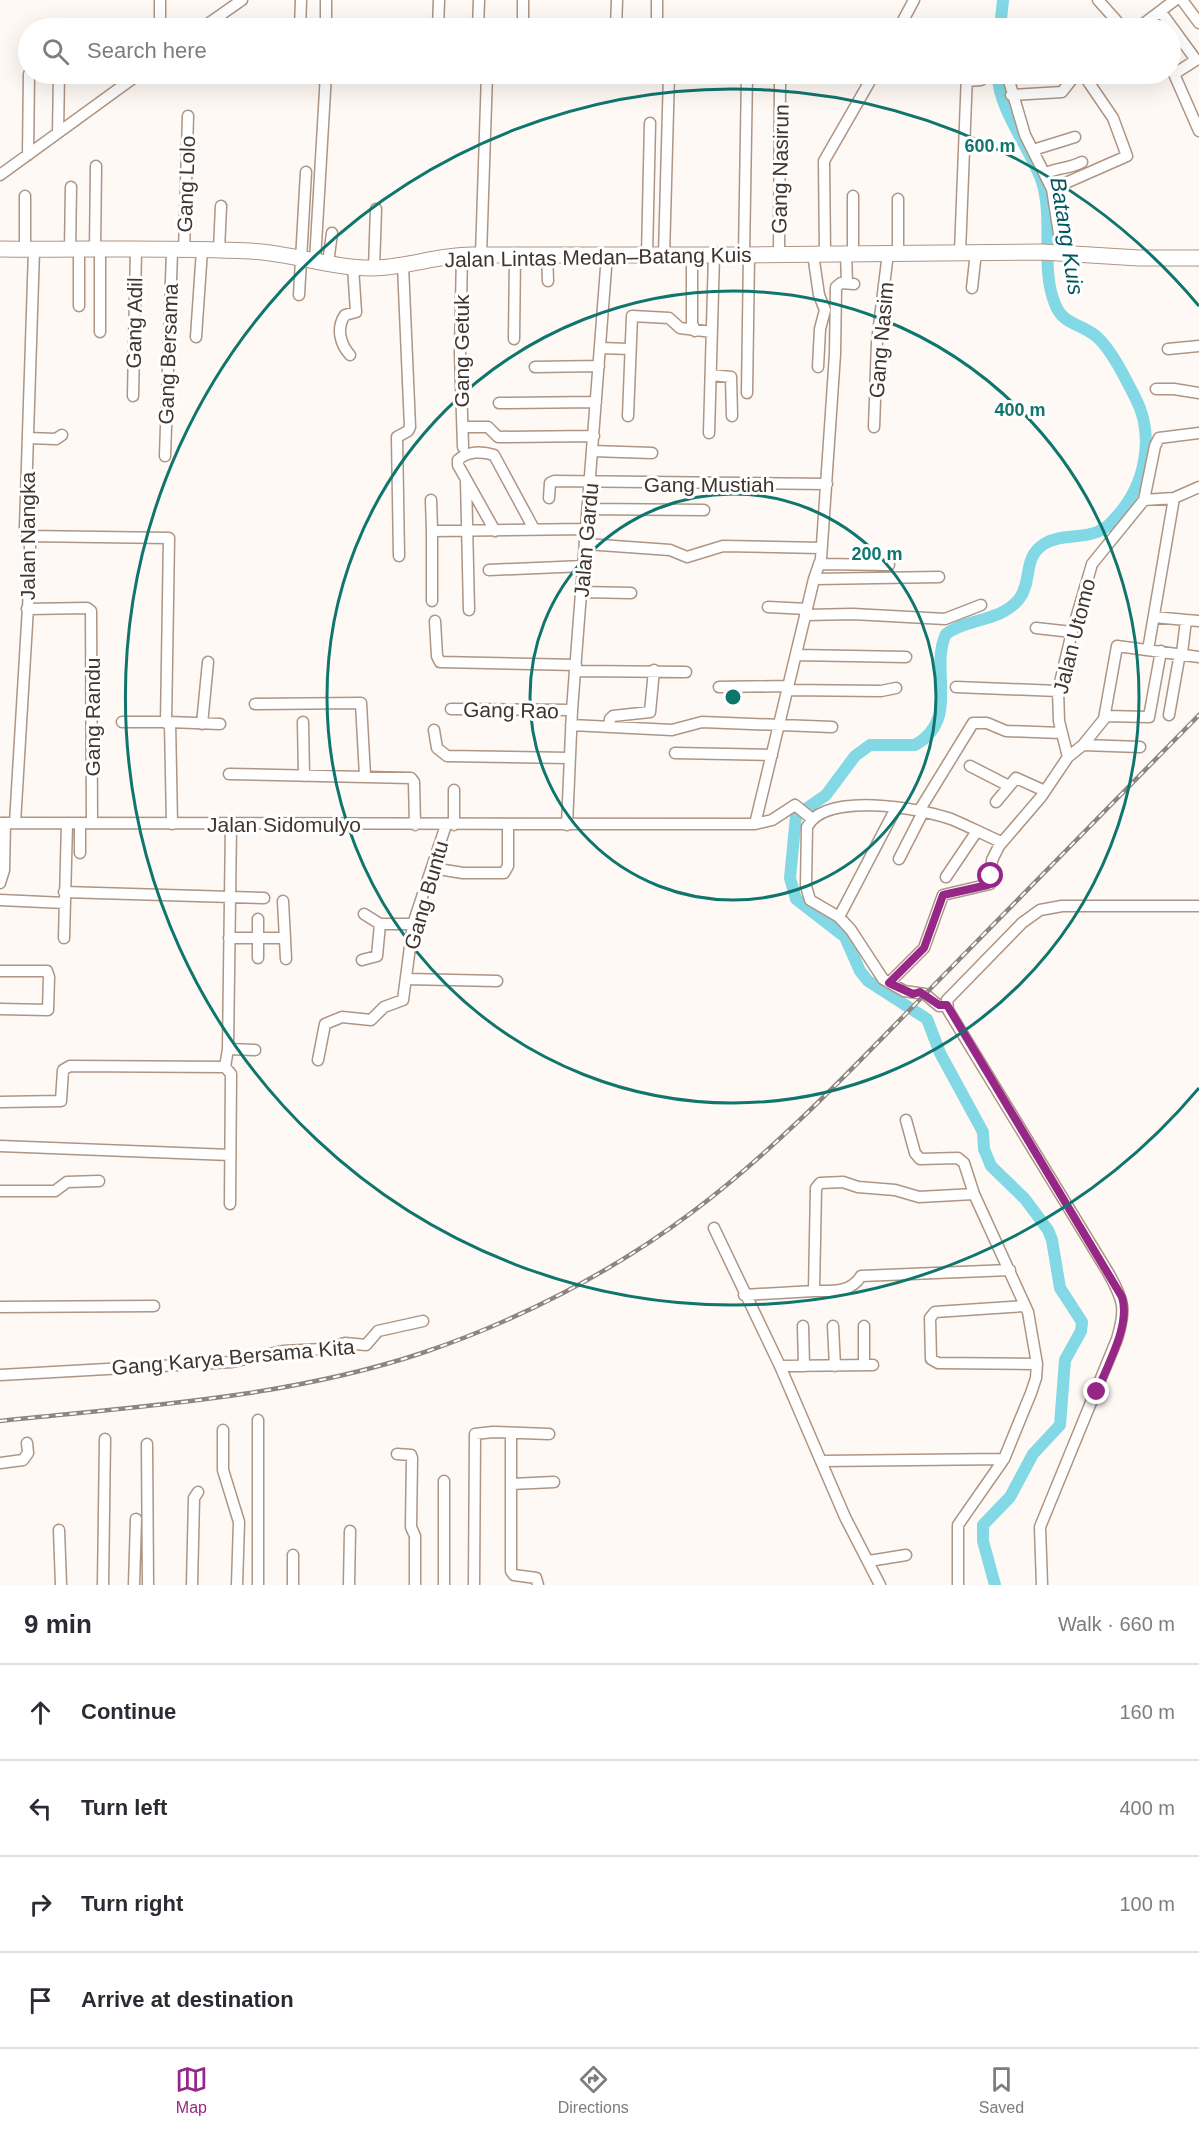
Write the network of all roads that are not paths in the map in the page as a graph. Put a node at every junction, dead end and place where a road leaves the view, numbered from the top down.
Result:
1 (160, 0) edge
2 (242, 0) edge
3 (301, 0) edge
4 (326, 0) edge
5 (439, 0) edge
6 (479, 0) edge
7 (523, 0) edge
8 (617, 0) edge
9 (657, 0) edge
10 (1098, 0) edge
11 (1175, 0) edge
12 (1182, 0) edge
13 (913, 1) edge
14 (1161, 12) junction
15 (160, 18) edge
16 (216, 18) edge
17 (300, 18) edge
18 (326, 18) edge
19 (438, 18) edge
20 (478, 18) edge
21 (523, 18) edge
22 (616, 18) edge
23 (657, 18) edge
24 (904, 18) edge
25 (1114, 18) edge
26 (1152, 18) edge
27 (1165, 18) edge
28 (1199, 23) edge
29 (1181, 40) edge
30 (1181, 70) edge
31 (29, 84) edge
32 (59, 84) edge
33 (125, 84) edge
34 (325, 84) edge
35 (486, 84) edge
36 (669, 84) edge
37 (747, 84) edge
38 (780, 84) edge
39 (868, 84) edge
40 (967, 84) edge
41 (1009, 84) edge
42 (1068, 84) edge
43 (1090, 84) edge
44 (1178, 84) edge
45 (1011, 95) junction
46 (188, 116) dead end
47 (650, 123) dead end
48 (1199, 131) edge
49 (58, 133) junction
50 (1075, 137) dead end
51 (1034, 150) junction
52 (28, 155) junction
53 (1082, 162) dead end
54 (96, 166) dead end
55 (306, 172) dead end
56 (1046, 173) junction
57 (0, 175) edge
58 (71, 187) dead end
59 (1052, 189) junction
60 (25, 196) dead end
61 (853, 196) dead end
62 (898, 199) dead end
63 (221, 206) dead end
64 (376, 209) dead end
65 (332, 233) dead end
66 (0, 249) edge
67 (30, 250) junction
68 (75, 250) junction
69 (97, 250) junction
70 (136, 250) junction
71 (202, 250) junction
72 (219, 250) junction
73 (178, 251) junction
74 (960, 252) junction
75 (976, 252) junction
76 (1053, 252) junction
77 (850, 253) junction
78 (893, 253) junction
79 (819, 254) junction
80 (462, 255) junction
81 (481, 255) junction
82 (515, 255) junction
83 (547, 255) junction
84 (607, 255) junction
85 (647, 255) junction
86 (664, 255) junction
87 (692, 255) junction
88 (714, 255) junction
89 (747, 255) junction
90 (779, 255) junction
91 (1199, 258) edge
92 (314, 261) junction
93 (403, 266) junction
94 (353, 267) junction
95 (374, 268) junction
96 (548, 281) dead end
97 (972, 288) dead end
98 (299, 295) dead end
99 (79, 306) dead end
100 (694, 331) junction
101 (100, 332) dead end
102 (712, 332) junction
103 (196, 338) dead end
104 (514, 339) dead end
105 (1199, 346) edge
106 (600, 348) junction
107 (630, 349) junction
108 (1168, 349) dead end
109 (350, 355) dead end
110 (599, 366) junction
111 (535, 367) dead end
112 (818, 367) dead end
113 (711, 375) junction
114 (1156, 390) dead end
115 (747, 393) dead end
116 (1199, 393) edge
117 (133, 396) dead end
118 (596, 402) junction
119 (499, 403) dead end
120 (628, 416) dead end
121 (732, 416) dead end
122 (463, 427) junction
123 (874, 427) dead end
124 (709, 433) dead end
125 (1199, 433) edge
126 (62, 435) dead end
127 (594, 436) junction
128 (28, 438) junction
129 (463, 447) dead end
130 (592, 451) junction
131 (652, 453) dead end
132 (165, 456) dead end
133 (466, 480) junction
134 (590, 482) junction
135 (827, 484) junction
136 (1199, 487) edge
137 (549, 498) dead end
138 (1174, 498) junction
139 (430, 500) dead end
140 (1144, 500) junction
141 (588, 509) junction
142 (705, 510) dead end
143 (534, 529) junction
144 (587, 529) junction
145 (432, 531) junction
146 (466, 531) junction
147 (495, 531) junction
148 (27, 536) junction
149 (585, 544) junction
150 (821, 548) junction
151 (399, 556) dead end
152 (819, 564) junction
153 (889, 565) dead end
154 (584, 566) junction
155 (489, 570) dead end
156 (939, 577) dead end
157 (814, 579) junction
158 (581, 592) junction
159 (631, 593) dead end
160 (432, 601) dead end
161 (981, 604) dead end
162 (768, 607) dead end
163 (27, 609) junction
164 (469, 610) dead end
165 (806, 612) junction
166 (1154, 617) junction
167 (1186, 620) junction
168 (435, 621) dead end
169 (1199, 621) edge
170 (1036, 628) dead end
171 (1072, 632) junction
172 (1148, 650) junction
173 (1161, 651) junction
174 (1181, 653) junction
175 (796, 655) junction
176 (906, 657) dead end
177 (1199, 657) edge
178 (208, 662) dead end
179 (576, 668) junction
180 (654, 670) junction
181 (686, 672) dead end
182 (719, 687) dead end
183 (956, 687) dead end
184 (788, 688) junction
185 (896, 688) dead end
186 (1058, 691) junction
187 (255, 704) dead end
188 (451, 709) dead end
189 (572, 710) junction
190 (1169, 715) dead end
191 (1105, 716) junction
192 (122, 722) dead end
193 (168, 722) junction
194 (303, 722) dead end
195 (780, 723) junction
196 (202, 724) junction
197 (220, 724) dead end
198 (571, 725) junction
199 (832, 727) dead end
200 (609, 728) junction
201 (434, 730) dead end
202 (1061, 733) junction
203 (1083, 745) junction
204 (1140, 747) dead end
205 (675, 753) dead end
206 (772, 755) junction
207 (1068, 757) junction
208 (569, 758) junction
209 (970, 766) dead end
210 (229, 774) dead end
211 (304, 776) junction
212 (365, 776) junction
213 (1010, 786) junction
214 (454, 790) dead end
215 (1045, 791) junction
216 (996, 802) dead end
217 (896, 807) junction
218 (921, 812) junction
219 (809, 816) junction
220 (7, 823) edge
221 (67, 823) junction
222 (80, 823) junction
223 (92, 823) junction
224 (172, 824) junction
225 (231, 824) junction
226 (755, 824) junction
227 (415, 825) junction
228 (450, 825) junction
229 (508, 825) junction
230 (567, 825) junction
231 (977, 831) junction
232 (1001, 843) junction
233 (80, 853) dead end
234 (899, 859) dead end
235 (432, 868) junction
236 (946, 877) dead end
237 (0, 883) edge
238 (65, 897) junction
239 (228, 897) junction
240 (264, 898) dead end
241 (0, 900) edge
242 (283, 902) dead end
243 (1199, 906) edge
244 (364, 914) dead end
245 (839, 917) junction
246 (258, 918) dead end
247 (380, 924) junction
248 (413, 924) junction
249 (64, 938) dead end
250 (229, 938) junction
251 (258, 938) junction
252 (285, 938) junction
253 (258, 958) dead end
254 (285, 958) dead end
255 (362, 960) dead end
256 (0, 971) edge
257 (407, 979) junction
258 (497, 981) dead end
259 (889, 983) junction
260 (947, 1005) junction
261 (0, 1009) edge
262 (228, 1049) junction
263 (255, 1050) dead end
264 (318, 1060) dead end
265 (225, 1067) junction
266 (0, 1102) edge
267 (906, 1120) dead end
268 (0, 1146) edge
269 (230, 1155) junction
270 (99, 1181) dead end
271 (0, 1191) edge
272 (974, 1194) junction
273 (230, 1204) dead end
274 (714, 1228) dead end
275 (1010, 1270) junction
276 (814, 1291) junction
277 (744, 1295) junction
278 (154, 1306) dead end
279 (1025, 1306) junction
280 (0, 1307) edge
281 (423, 1322) dead end
282 (803, 1326) dead end
283 (833, 1326) dead end
284 (864, 1326) dead end
285 (1037, 1364) junction
286 (780, 1366) junction
287 (804, 1366) junction
288 (835, 1366) junction
289 (0, 1375) edge
290 (258, 1420) dead end
291 (223, 1430) dead end
292 (511, 1433) junction
293 (549, 1434) dead end
294 (105, 1439) dead end
295 (27, 1443) dead end
296 (147, 1444) dead end
297 (397, 1454) dead end
298 (1004, 1459) junction
299 (822, 1461) junction
300 (0, 1463) edge
301 (444, 1482) dead end
302 (554, 1482) dead end
303 (511, 1484) junction
304 (198, 1492) dead end
305 (136, 1519) dead end
306 (59, 1530) dead end
307 (350, 1531) dead end
308 (293, 1555) dead end
309 (906, 1555) dead end
310 (869, 1562) junction
311 (61, 1585) edge
312 (103, 1585) edge
313 (134, 1585) edge
314 (148, 1585) edge
315 (192, 1585) edge
316 (237, 1585) edge
317 (258, 1585) edge
318 (293, 1585) edge
319 (349, 1585) edge
320 (414, 1585) edge
321 (444, 1585) edge
322 (474, 1585) edge
323 (538, 1585) edge
324 (880, 1585) edge
325 (958, 1585) edge
326 (1042, 1585) edge

1 - 15 street
2 - 16 street
3 - 17 street
4 - 18 street
5 - 19 street
6 - 20 street
7 - 21 street
8 - 22 street
9 - 23 street
10 - 25 street
11 - 14 street
12 - 28 street
13 - 24 street
14 - 26 street
14 - 27 street
29 - 30 street
31 - 52 street
32 - 49 street
33 - 49 street
34 - 92 street
35 - 81 street
36 - 86 street
37 - 89 street
38 - 90 street, Gang Nasirun
39 - 79 street
40 - 74 street
41 - 45 street
42 - 45 street
43 - 59 street
44 - 48 street
45 - 51 street
46 - 73 street, Gang Lolo
47 - 85 street
49 - 52 street
50 - 51 street
51 - 56 street
52 - 57 street
53 - 56 street
54 - 69 street
55 - 92 street
56 - 59 street
58 - 68 street
59 - 76 street
60 - 67 street, Jalan Nangka
61 - 77 street
62 - 78 street, Gang Nasim
63 - 72 street
64 - 95 street
65 - 92 street
66 - 67 highway, Jalan Lintas Medan–Batang Kuis
67 - 68 highway, Jalan Lintas Medan–Batang Kuis
67 - 128 street, Jalan Nangka
68 - 69 highway, Jalan Lintas Medan–Batang Kuis
68 - 99 street
69 - 70 highway, Jalan Lintas Medan–Batang Kuis
69 - 101 street
70 - 73 highway, Jalan Lintas Medan–Batang Kuis
70 - 117 street, Gang Adil
71 - 72 highway, Jalan Lintas Medan–Batang Kuis
71 - 73 highway, Jalan Lintas Medan–Batang Kuis
71 - 103 street
72 - 92 highway, Jalan Lintas Medan–Batang Kuis
73 - 132 street, Gang Bersama
74 - 75 highway, Jalan Lintas Medan–Batang Kuis
74 - 78 highway, Jalan Lintas Medan–Batang Kuis
75 - 76 highway, Jalan Lintas Medan–Batang Kuis
75 - 97 street
76 - 91 highway, Jalan Lintas Medan–Batang Kuis
77 - 78 highway, Jalan Lintas Medan–Batang Kuis
77 - 79 highway, Jalan Lintas Medan–Batang Kuis
77 - 135 street
78 - 123 street, Gang Nasim
79 - 90 highway, Jalan Lintas Medan–Batang Kuis
79 - 112 street
80 - 81 highway, Jalan Lintas Medan–Batang Kuis
80 - 93 highway, Jalan Lintas Medan–Batang Kuis
80 - 122 street, Gang Getuk
81 - 82 highway, Jalan Lintas Medan–Batang Kuis
82 - 83 highway, Jalan Lintas Medan–Batang Kuis
82 - 104 street
83 - 84 highway, Jalan Lintas Medan–Batang Kuis
83 - 96 street
84 - 85 highway, Jalan Lintas Medan–Batang Kuis
84 - 106 street, Jalan Gardu
85 - 86 highway, Jalan Lintas Medan–Batang Kuis
86 - 87 highway, Jalan Lintas Medan–Batang Kuis
87 - 88 highway, Jalan Lintas Medan–Batang Kuis
87 - 100 street
88 - 89 highway, Jalan Lintas Medan–Batang Kuis
88 - 102 street
89 - 90 highway, Jalan Lintas Medan–Batang Kuis
89 - 115 street
92 - 94 highway, Jalan Lintas Medan–Batang Kuis
92 - 98 street
93 - 95 highway, Jalan Lintas Medan–Batang Kuis
93 - 151 street
94 - 95 highway, Jalan Lintas Medan–Batang Kuis
94 - 109 street
100 - 102 street
100 - 107 street
102 - 113 street
105 - 108 street
106 - 107 street
106 - 110 street, Jalan Gardu
107 - 120 street
110 - 111 street
110 - 118 street, Jalan Gardu
113 - 121 street
113 - 124 street
114 - 116 street
118 - 119 street
118 - 127 street, Jalan Gardu
122 - 127 street
122 - 129 street, Gang Getuk
125 - 140 street
126 - 128 street
127 - 130 street, Jalan Gardu
128 - 148 street, Jalan Nangka
130 - 131 street
130 - 134 street, Jalan Gardu
133 - 143 street
133 - 146 street
133 - 147 street
134 - 135 street, Gang Mustiah
134 - 137 street, Gang Mustiah
134 - 141 street, Jalan Gardu
135 - 150 street
136 - 138 street
138 - 140 street
138 - 166 street
139 - 145 street
140 - 171 street, Jalan Utomo
141 - 142 street
141 - 144 street, Jalan Gardu
143 - 144 street
143 - 147 street
144 - 149 street, Jalan Gardu
145 - 146 street
145 - 160 street
146 - 147 street
146 - 164 street
148 - 163 street, Jalan Nangka
148 - 193 street
149 - 150 street
149 - 154 street, Jalan Gardu
150 - 152 street
152 - 153 street
152 - 157 street
154 - 155 street
154 - 158 street, Jalan Gardu
156 - 157 street
157 - 165 street
158 - 159 street
158 - 179 street, Jalan Gardu
161 - 165 street
162 - 165 street
163 - 220 street, Jalan Nangka
163 - 223 street, Gang Randu
165 - 175 street
166 - 167 street
166 - 172 street
167 - 169 street
167 - 174 street
168 - 179 street
170 - 171 street
171 - 186 street, Jalan Utomo
172 - 173 street
172 - 191 street
173 - 174 street
173 - 191 street
174 - 177 street
174 - 190 street
175 - 176 street
175 - 184 street
178 - 196 street
179 - 180 street
179 - 189 street, Jalan Gardu
180 - 181 street
180 - 200 street
182 - 184 street
183 - 186 street
184 - 185 street
184 - 195 street
186 - 202 street, Jalan Utomo
187 - 212 street
188 - 189 street, Gang Rao
189 - 198 street, Jalan Gardu
191 - 203 street
192 - 193 street
193 - 196 street
193 - 224 street
194 - 211 street
195 - 199 street
195 - 200 street
195 - 206 street
196 - 197 street
198 - 200 street
198 - 208 street, Jalan Gardu
201 - 208 street
202 - 207 street, Jalan Utomo
202 - 218 street
203 - 204 street
203 - 207 street
205 - 206 street
206 - 226 street
207 - 215 street
208 - 230 street, Jalan Gardu
209 - 213 street
210 - 211 street
211 - 212 street
212 - 227 street
213 - 215 street
213 - 216 street
214 - 228 street, Gang Buntu
215 - 232 street
217 - 218 street
217 - 219 street
217 - 245 street
218 - 231 street
218 - 234 street
219 - 226 street
219 - 245 street
220 - 221 street, Jalan Sidomulyo
220 - 237 street, Jalan Nangka
221 - 222 street, Jalan Sidomulyo
221 - 238 street
222 - 223 street, Jalan Sidomulyo
222 - 233 street
223 - 224 street, Jalan Sidomulyo
224 - 225 street, Jalan Sidomulyo
225 - 227 street, Jalan Sidomulyo
225 - 239 street
226 - 230 street, Jalan Sidomulyo
227 - 228 street, Jalan Sidomulyo
228 - 229 street, Jalan Sidomulyo
228 - 235 street, Gang Buntu
229 - 230 street, Jalan Sidomulyo
229 - 235 street
231 - 232 street
231 - 236 street
232 - 259 street
235 - 248 street, Gang Buntu
238 - 239 street
238 - 241 street
238 - 249 street
239 - 240 street
239 - 250 street
242 - 252 street
243 - 260 street
244 - 247 street
245 - 259 street
246 - 251 street
247 - 248 street
247 - 255 street
248 - 257 street, Gang Buntu
250 - 251 street
250 - 262 street
251 - 252 street
251 - 253 street
252 - 254 street
256 - 261 street
257 - 258 street
257 - 264 street, Gang Buntu
259 - 260 street
260 - 326 street
262 - 263 street
262 - 265 street
265 - 266 street
265 - 269 street
267 - 272 street
268 - 269 street
269 - 273 street
270 - 271 street
272 - 275 street
272 - 276 street
274 - 277 street
275 - 276 street
275 - 279 street
276 - 277 street
277 - 286 street
278 - 280 street
279 - 285 street
279 - 285 street
281 - 289 street, Gang Karya Bersama Kita
282 - 287 street
283 - 288 street
284 - 288 street
285 - 298 street
286 - 287 street
286 - 299 street
287 - 288 street
290 - 317 street
291 - 316 street
292 - 293 street
292 - 303 street
292 - 322 street
294 - 312 street
295 - 300 street
296 - 314 street
297 - 320 street
298 - 299 street
298 - 325 street
299 - 310 street
301 - 321 street
302 - 303 street
303 - 323 street
304 - 315 street
305 - 313 street
306 - 311 street
307 - 319 street
308 - 318 street
309 - 310 street
310 - 324 street

